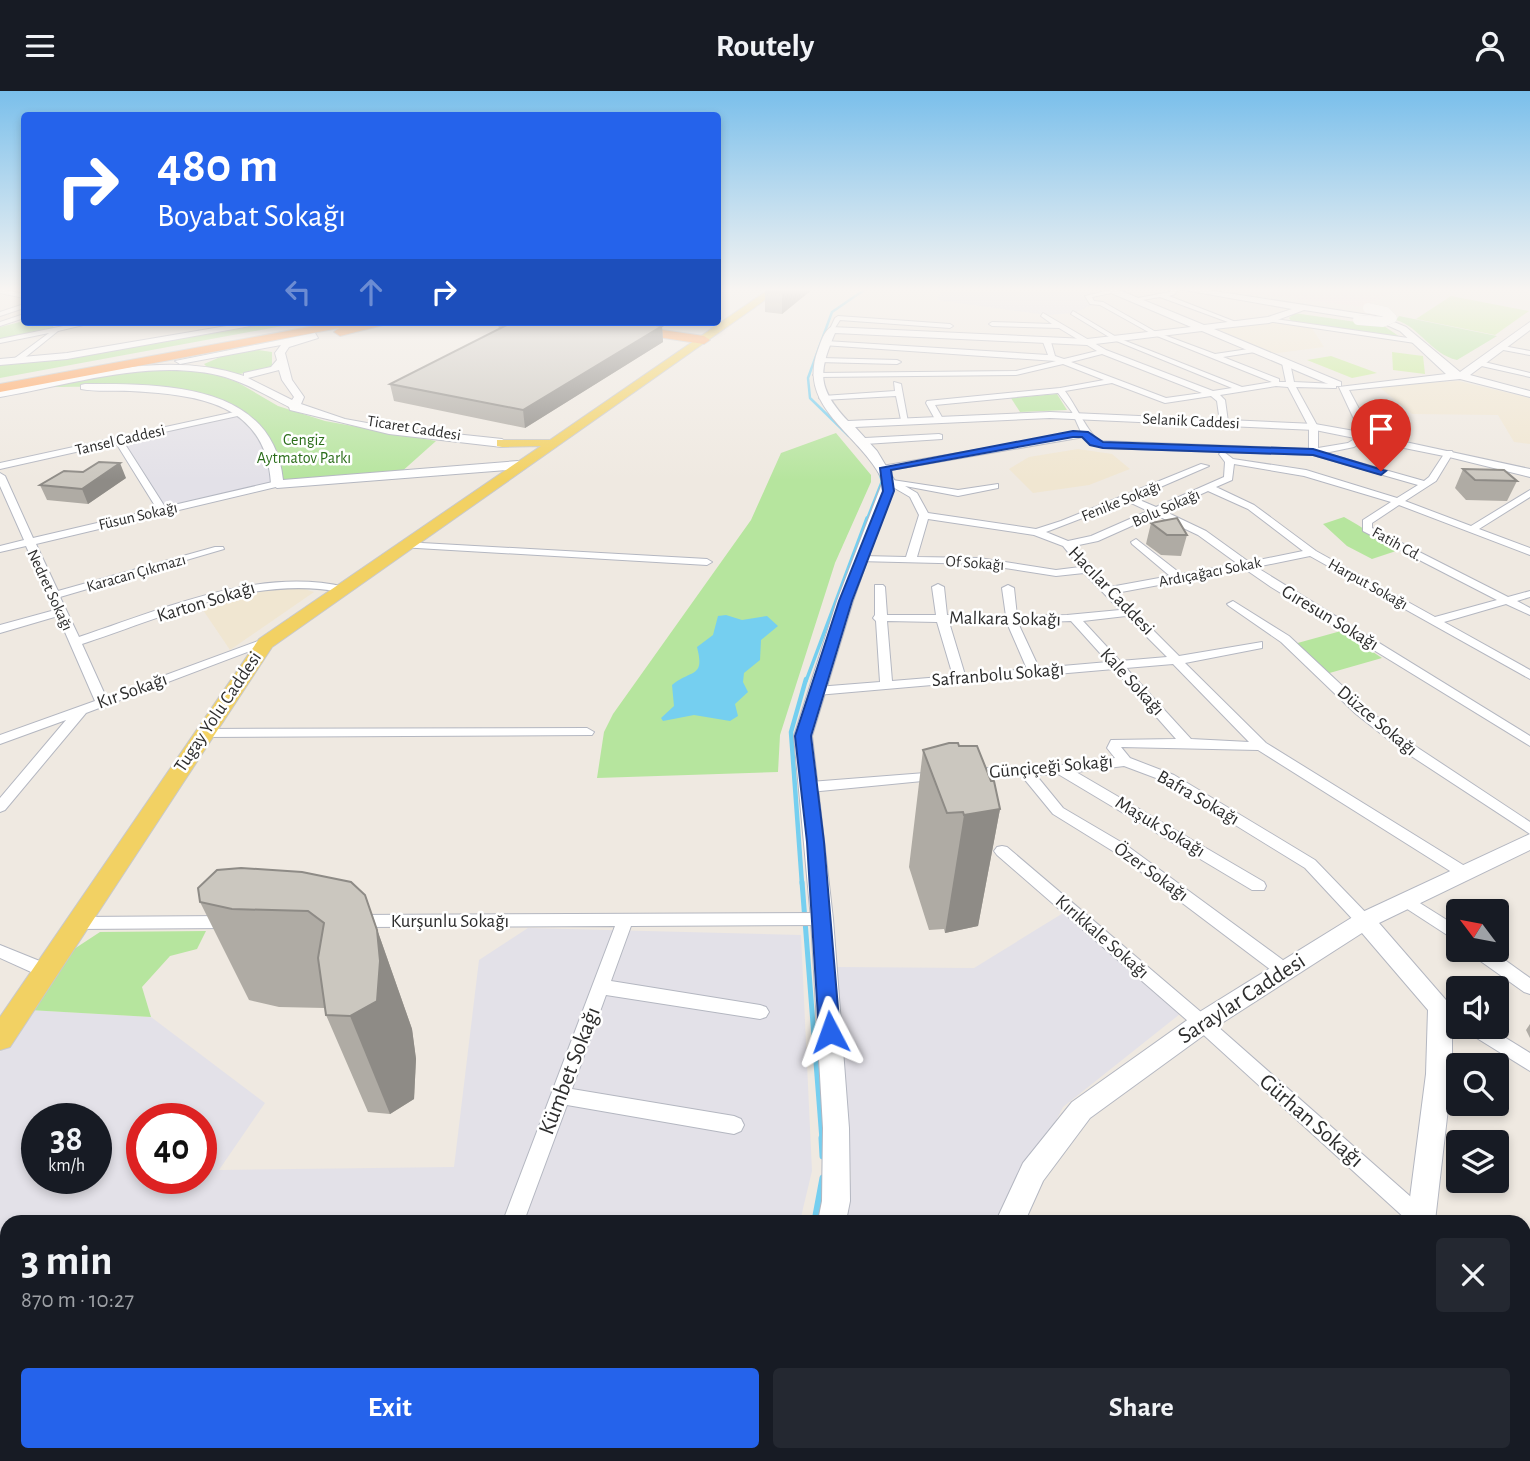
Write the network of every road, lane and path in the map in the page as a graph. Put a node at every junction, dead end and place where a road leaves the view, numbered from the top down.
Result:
1 (91, 352) edge
2 (172, 352) edge
3 (186, 352) edge
4 (230, 352) edge
5 (232, 352) edge
6 (271, 352) edge
7 (283, 352) edge
8 (680, 352) edge
9 (680, 352) edge
10 (824, 352) edge
11 (902, 352) edge
12 (943, 352) edge
13 (1050, 352) edge
14 (1104, 352) joint
15 (1150, 352) edge
16 (1197, 352) edge
17 (1242, 352) edge
18 (1257, 352) edge
19 (1431, 352) edge
20 (1434, 352) edge
21 (1487, 352) edge
22 (1495, 352) edge
23 (970, 354) joint
24 (1052, 357) junction
25 (281, 358) junction
26 (1211, 358) junction
27 (10, 360) edge
28 (821, 360) junction
29 (1067, 361) junction
30 (897, 362) junction
31 (1286, 363) junction
32 (1480, 363) junction
33 (128, 371) junction
34 (206, 371) junction
35 (1458, 371) junction
36 (228, 375) junction
37 (248, 375) junction
38 (1530, 375) edge
39 (817, 376) junction
40 (896, 376) junction
41 (287, 380) junction
42 (1112, 380) junction
43 (1287, 383) junction
44 (0, 385) edge
45 (1340, 386) junction
46 (39, 387) junction
47 (1059, 390) junction
48 (1244, 390) junction
49 (898, 393) junction
50 (1528, 393) edge
51 (0, 394) edge
52 (1215, 395) junction
53 (823, 398) junction
54 (297, 402) junction
55 (239, 413) junction
56 (1079, 416) junction
57 (939, 419) junction
58 (905, 420) junction
59 (1224, 422) junction
60 (848, 424) junction
61 (1315, 428) junction
62 (1085, 434) junction
63 (1367, 436) junction
64 (939, 437) dead end
65 (118, 440) junction
66 (865, 441) junction
67 (502, 443) junction
68 (543, 443) junction
69 (1218, 447) junction
70 (1313, 452) junction
71 (1449, 453) junction
72 (1230, 461) junction
73 (516, 465) junction
74 (0, 466) edge
75 (1204, 466) dead end
76 (1530, 473) edge
77 (0, 476) edge
78 (887, 476) junction
79 (277, 484) junction
80 (1426, 484) junction
81 (996, 486) dead end
82 (1210, 488) junction
83 (1530, 493) edge
84 (1128, 498) junction
85 (1398, 504) junction
86 (162, 510) junction
87 (1158, 512) junction
88 (924, 515) junction
89 (1471, 530) junction
90 (1036, 531) junction
91 (27, 542) junction
92 (1136, 542) dead end
93 (1067, 544) junction
94 (404, 545) junction
95 (0, 549) edge
96 (219, 549) dead end
97 (1530, 551) edge
98 (1312, 552) junction
99 (862, 559) junction
100 (911, 559) junction
101 (707, 562) dead end
102 (1246, 565) junction
103 (1087, 570) junction
104 (1179, 578) junction
105 (878, 587) dead end
106 (938, 587) dead end
107 (1008, 588) dead end
108 (341, 589) junction
109 (1109, 591) junction
110 (1530, 594) edge
111 (53, 596) junction
112 (1507, 600) junction
113 (1233, 604) dead end
114 (60, 612) junction
115 (1130, 612) junction
116 (1530, 613) edge
117 (879, 618) junction
118 (942, 618) junction
119 (1075, 619) junction
120 (1012, 621) junction
121 (1435, 621) junction
122 (0, 629) edge
123 (74, 643) junction
124 (265, 643) junction
125 (1258, 645) dead end
126 (1180, 660) junction
127 (1116, 666) junction
128 (1034, 672) junction
129 (1530, 675) edge
130 (960, 679) junction
131 (886, 684) junction
132 (817, 691) junction
133 (102, 702) junction
134 (81, 710) junction
135 (587, 732) dead end
136 (205, 733) junction
137 (0, 740) edge
138 (1530, 742) edge
139 (1189, 745) junction
140 (1261, 746) junction
141 (1125, 761) junction
142 (1024, 769) junction
143 (1061, 769) junction
144 (810, 787) junction
145 (0, 807) edge
146 (1528, 841) edge
147 (1002, 851) dead end
148 (1462, 872) junction
149 (1258, 886) dead end
150 (1407, 901) junction
151 (822, 919) junction
152 (625, 920) junction
153 (344, 921) edge
154 (1364, 921) junction
155 (246, 922) edge
156 (78, 923) junction
157 (1446, 928) edge
158 (0, 951) edge
159 (1496, 963) edge
160 (46, 971) junction
161 (1284, 971) junction
162 (602, 987) junction
163 (1530, 987) edge
164 (1446, 1009) edge
165 (760, 1012) dead end
166 (1202, 1023) junction
167 (1446, 1031) edge
168 (0, 1039) edge
169 (1492, 1039) edge
170 (1530, 1063) edge
171 (559, 1095) junction
172 (734, 1125) dead end
173 (516, 1215) edge
174 (833, 1215) edge
175 (1013, 1215) edge
176 (1414, 1215) edge
177 (1422, 1215) edge

1 - 27 street
2 - 44 highway
3 - 44 highway
4 - 33 street
5 - 34 street
6 - 25 street
7 - 25 street, Ticaret Caddesi
8 - 68 main road, Tugay Yolu Caddesi
9 - 68 main road, Tugay Yolu Caddesi
10 - 28 street
11 - 30 street
12 - 23 street
13 - 24 street
14 - 29 street
14 - 52 street
15 - 48 street
16 - 26 street
17 - 26 street
18 - 31 street
19 - 35 street
20 - 35 street
21 - 35 street
22 - 32 street
23 - 24 street
24 - 29 street
25 - 37 street, Ticaret Caddesi
25 - 41 street, Ticaret Caddesi
26 - 43 street
28 - 30 street
28 - 39 street
29 - 40 street
29 - 42 street
30 - 40 street
31 - 43 street
31 - 45 street
32 - 35 street
32 - 38 street
33 - 34 street, Ticaret Caddesi
33 - 46 street
34 - 36 street, Ticaret Caddesi
35 - 45 street
35 - 50 street
36 - 37 street, Ticaret Caddesi
36 - 54 street, Ticaret Caddesi
37 - 41 street, Ticaret Caddesi
39 - 40 street
39 - 53 street
40 - 49 street
41 - 54 street, Ticaret Caddesi
42 - 47 street
42 - 52 street
43 - 45 street
43 - 48 street
43 - 61 street
45 - 63 street
46 - 51 street
46 - 55 street
47 - 56 street
47 - 57 street
48 - 52 street
49 - 53 street
49 - 58 street
52 - 59 street
53 - 60 street
54 - 67 street, Ticaret Caddesi
54 - 68 street, Ticaret Caddesi
55 - 65 street, Tansel Caddesi
55 - 79 street
56 - 57 street, Selanik Caddesi
56 - 59 street, Selanik Caddesi
56 - 62 street
57 - 58 street, Selanik Caddesi
58 - 60 street, Selanik Caddesi
59 - 61 street, Selanik Caddesi
60 - 66 street
61 - 63 street, Selanik Caddesi
61 - 70 street
62 - 69 street
62 - 78 street
63 - 70 street
63 - 71 street, Selanik Caddesi
64 - 66 street
65 - 74 street, Tansel Caddesi
65 - 86 street
66 - 78 street
67 - 68 main road
67 - 73 main road
68 - 73 main road, Tugay Yolu Caddesi
69 - 70 street
69 - 72 street
70 - 80 street
71 - 76 street, Selanik Caddesi
71 - 80 street, Fatih Cd.
72 - 82 street, Bolu Sokağı
72 - 85 street
73 - 79 street, Füsun Sokağı
73 - 94 main road, Tugay Yolu Caddesi
75 - 84 street, Fenike Sokağı
77 - 91 street, Nedret Sokağı
78 - 81 street
78 - 88 street
78 - 99 street
79 - 86 street, Füsun Sokağı
80 - 85 street, Fatih Cd.
82 - 87 street, Bolu Sokağı
82 - 98 street, Harput Sokağı
83 - 89 street
84 - 87 street, Gıresun Sokağı
84 - 90 street, Fenike Sokağı
85 - 89 street
85 - 112 street, Fatih Cd.
86 - 91 street, Füsun Sokağı
87 - 93 street, Bolu Sokağı
87 - 102 street, Gıresun Sokağı
88 - 90 street, Hacılar Caddesi
88 - 100 street
89 - 97 street
90 - 93 street, Hacılar Caddesi
91 - 95 street, Füsun Sokağı
91 - 111 street, Nedret Sokağı
92 - 104 street
93 - 103 street, Hacılar Caddesi
94 - 101 street
94 - 108 main road, Tugay Yolu Caddesi
96 - 111 street, Karacan Çıkmazı
98 - 102 street, Ardıçağacı Sokak
98 - 121 street, Harput Sokağı
99 - 100 street, Of Sokağı
99 - 132 street
100 - 103 street, Of Sokağı
102 - 104 street, Ardıçağacı Sokak
102 - 138 street, Gıresun Sokağı
103 - 109 street, Hacılar Caddesi
104 - 109 street, Ardıçağacı Sokak
105 - 117 street
106 - 118 street
107 - 120 street
108 - 123 street, Karton Sokağı
108 - 124 main road, Tugay Yolu Caddesi
109 - 115 street, Hacılar Caddesi
110 - 112 street
111 - 114 street, Nedret Sokağı
112 - 116 street, Fatih Cd.
112 - 121 street
113 - 146 street, Düzce Sokağı
114 - 122 street
114 - 123 street, Nedret Sokağı
115 - 119 street, Malkara Sokağı
115 - 126 street, Hacılar Caddesi
117 - 118 street, Malkara Sokağı
117 - 131 street
118 - 120 street, Malkara Sokağı
118 - 130 street
119 - 120 street, Malkara Sokağı
119 - 127 street, Kale Sokağı
120 - 128 street
121 - 129 street, Harput Sokağı
123 - 133 street, Nedret Sokağı
124 - 133 street, Kır Sokağı
124 - 136 main road, Tugay Yolu Caddesi
125 - 126 street, Safranbolu Sokağı
126 - 127 street, Safranbolu Sokağı
126 - 140 street, Hacılar Caddesi
127 - 128 street, Safranbolu Sokağı
127 - 139 street, Kale Sokağı
128 - 130 street, Safranbolu Sokağı
130 - 131 street, Safranbolu Sokağı
131 - 132 street, Safranbolu Sokağı
132 - 144 street
133 - 134 street, Kır Sokağı
134 - 137 street, Kır Sokağı
134 - 145 street
135 - 136 street
136 - 156 main road, Tugay Yolu Caddesi
139 - 140 street, Bafra Sokağı
139 - 141 street, Bafra Sokağı
140 - 148 street, Hacılar Caddesi
141 - 143 street, Günçiçeği Sokağı
141 - 154 street, Bafra Sokağı
142 - 143 street, Günçiçeği Sokağı
142 - 144 street, Günçiçeği Sokağı
142 - 161 street, Özer Sokağı
143 - 149 street, Maşuk Sokağı
144 - 151 street
146 - 148 street, Saraylar Caddesi
147 - 166 street, Kırıkkale Sokağı
148 - 150 street, Saraylar Caddesi
150 - 154 street, Saraylar Caddesi
150 - 157 street
151 - 152 street, Kurşunlu Sokağı
151 - 174 street
152 - 153 street, Kurşunlu Sokağı
152 - 162 street, Kümbet Sokağı
154 - 161 street, Saraylar Caddesi
154 - 164 street
155 - 156 street
156 - 160 main road, Tugay Yolu Caddesi
158 - 160 street
159 - 163 street
160 - 168 main road, Tugay Yolu Caddesi
161 - 166 street, Saraylar Caddesi
162 - 165 street
162 - 171 street, Kümbet Sokağı
166 - 175 street, Saraylar Caddesi
166 - 176 street, Gürhan Sokağı
167 - 177 street
169 - 170 street
171 - 172 street
171 - 173 street, Kümbet Sokağı

